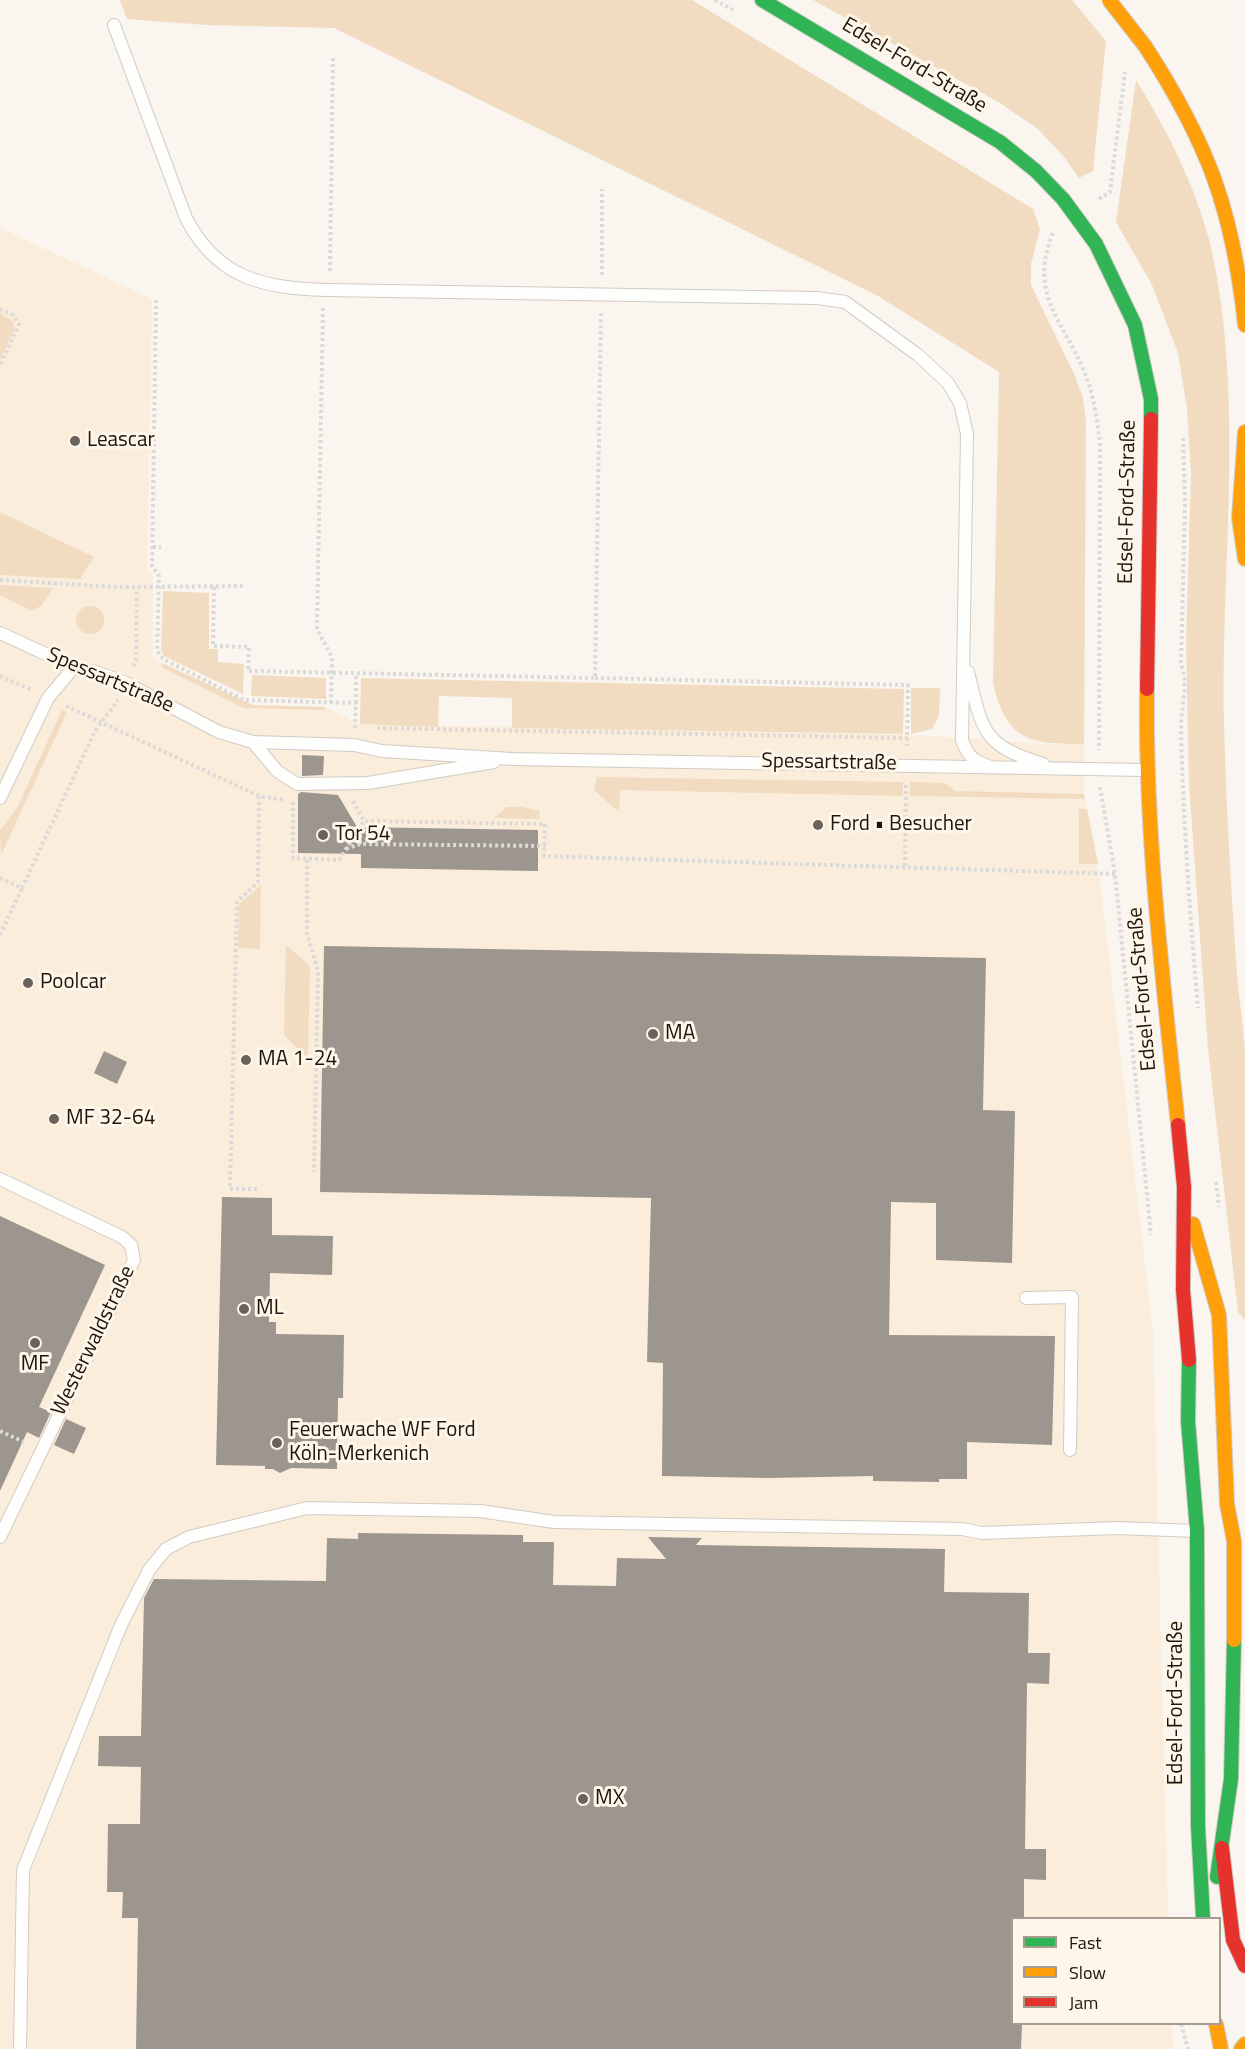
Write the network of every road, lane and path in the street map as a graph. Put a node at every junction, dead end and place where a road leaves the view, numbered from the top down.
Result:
1 (762, 0) edge
2 (1109, 0) edge
3 (114, 25) dead end
4 (333, 57) dead end
5 (1120, 112) dead end
6 (602, 189) dead end
7 (1075, 214) junction
8 (327, 290) junction
9 (601, 294) junction
10 (156, 300) dead end
11 (0, 309) edge
12 (1245, 325) edge
13 (0, 366) edge
14 (154, 427) junction
15 (162, 427) dead end
16 (1245, 432) edge
17 (1183, 435) dead end
18 (153, 547) junction
19 (160, 547) dead end
20 (1245, 559) edge
21 (0, 580) edge
22 (158, 586) junction
23 (244, 586) dead end
24 (137, 588) junction
25 (214, 588) junction
26 (0, 633) edge
27 (964, 654) junction
28 (74, 667) junction
29 (332, 673) junction
30 (356, 673) junction
31 (0, 676) edge
32 (595, 678) junction
33 (126, 683) junction
34 (48, 698) junction
35 (331, 702) junction
36 (356, 703) junction
37 (101, 723) junction
38 (355, 728) junction
39 (907, 738) junction
40 (254, 742) junction
41 (354, 745) junction
42 (512, 759) junction
43 (907, 764) junction
44 (991, 767) junction
45 (1057, 768) junction
46 (1146, 770) junction
47 (353, 793) dead end
48 (259, 796) junction
49 (0, 798) edge
50 (364, 821) junction
51 (360, 826) junction
52 (360, 844) junction
53 (545, 846) junction
54 (346, 849) junction
55 (307, 860) junction
56 (905, 866) junction
57 (1115, 874) dead end
58 (0, 878) edge
59 (22, 888) junction
60 (0, 935) edge
61 (1199, 1011) dead end
62 (314, 1173) dead end
63 (0, 1179) edge
64 (1216, 1179) dead end
65 (1184, 1187) junction
66 (257, 1189) dead end
67 (1220, 1212) dead end
68 (1026, 1298) dead end
69 (1222, 1349) junction
70 (1189, 1352) junction
71 (1234, 1381) dead end
72 (1232, 1429) junction
73 (0, 1431) edge
74 (28, 1444) dead end
75 (1070, 1450) dead end
76 (1194, 1488) junction
77 (1242, 1509) dead end
78 (1197, 1531) junction
79 (0, 1537) edge
80 (1234, 1541) junction
81 (1222, 1848) junction
82 (1203, 1917) edge
83 (1210, 1917) edge
84 (1245, 1966) edge
85 (1181, 2025) edge
86 (1216, 2025) edge
87 (1245, 2044) edge
88 (20, 2049) edge
89 (1188, 2049) edge
90 (1221, 2049) edge
91 (1241, 2049) edge

1 - 7 main road, Edsel-Ford-Straße
2 - 12 main road, bridge
3 - 8 lane
4 - 8 path
5 - 7 path
6 - 9 path
7 - 46 main road, Edsel-Ford-Straße
8 - 9 lane
8 - 29 path
9 - 27 lane
9 - 32 path
10 - 14 path
11 - 13 path
14 - 15 path
14 - 18 path
16 - 20 main road
17 - 61 path
18 - 19 path
18 - 22 path
21 - 24 path
22 - 24 path
22 - 25 path
22 - 35 path
23 - 25 path
24 - 33 path
25 - 29 path
26 - 28 lane, Spessartstraße
27 - 44 lane
27 - 45 lane
28 - 33 lane, Spessartstraße
28 - 34 lane
29 - 30 path
29 - 35 path
30 - 32 path
30 - 36 path
31 - 34 path
32 - 39 path
33 - 37 path
33 - 40 lane, Spessartstraße
34 - 37 path
34 - 49 lane
35 - 36 path
36 - 38 path
37 - 48 path
37 - 59 path
38 - 39 path
38 - 41 path
39 - 43 path
40 - 41 lane, Spessartstraße
40 - 42 lane
41 - 42 lane, Spessartstraße
42 - 43 lane, Spessartstraße
43 - 44 lane, Spessartstraße
43 - 56 path
44 - 45 lane, Spessartstraße
45 - 46 lane, Spessartstraße
46 - 65 main road, Edsel-Ford-Straße
47 - 50 path
48 - 55 path
48 - 66 path
50 - 51 path
50 - 53 path
51 - 52 path
51 - 54 path
52 - 53 path
52 - 54 path
53 - 56 path
54 - 55 path
55 - 62 path
56 - 57 path
58 - 59 path
59 - 60 path
63 - 79 lane, Westerwaldstraße
64 - 67 path
65 - 69 main road, Edsel-Ford-Straße
65 - 70 main road, Edsel-Ford-Straße
68 - 75 lane
69 - 71 main road
69 - 72 main road, Edsel-Ford-Straße
70 - 72 main road, Edsel-Ford-Straße
70 - 76 main road, Edsel-Ford-Straße
72 - 76 main road, Edsel-Ford-Straße
72 - 80 main road, Edsel-Ford-Straße
73 - 74 path
76 - 78 main road, Edsel-Ford-Straße
77 - 80 main road, Edsel-Ford-Straße
78 - 82 main road, Edsel-Ford-Straße
78 - 88 lane
80 - 81 main road, Edsel-Ford-Straße
81 - 83 main road, Edsel-Ford-Straße
81 - 84 main road
85 - 89 path
86 - 90 main road
87 - 91 main road

